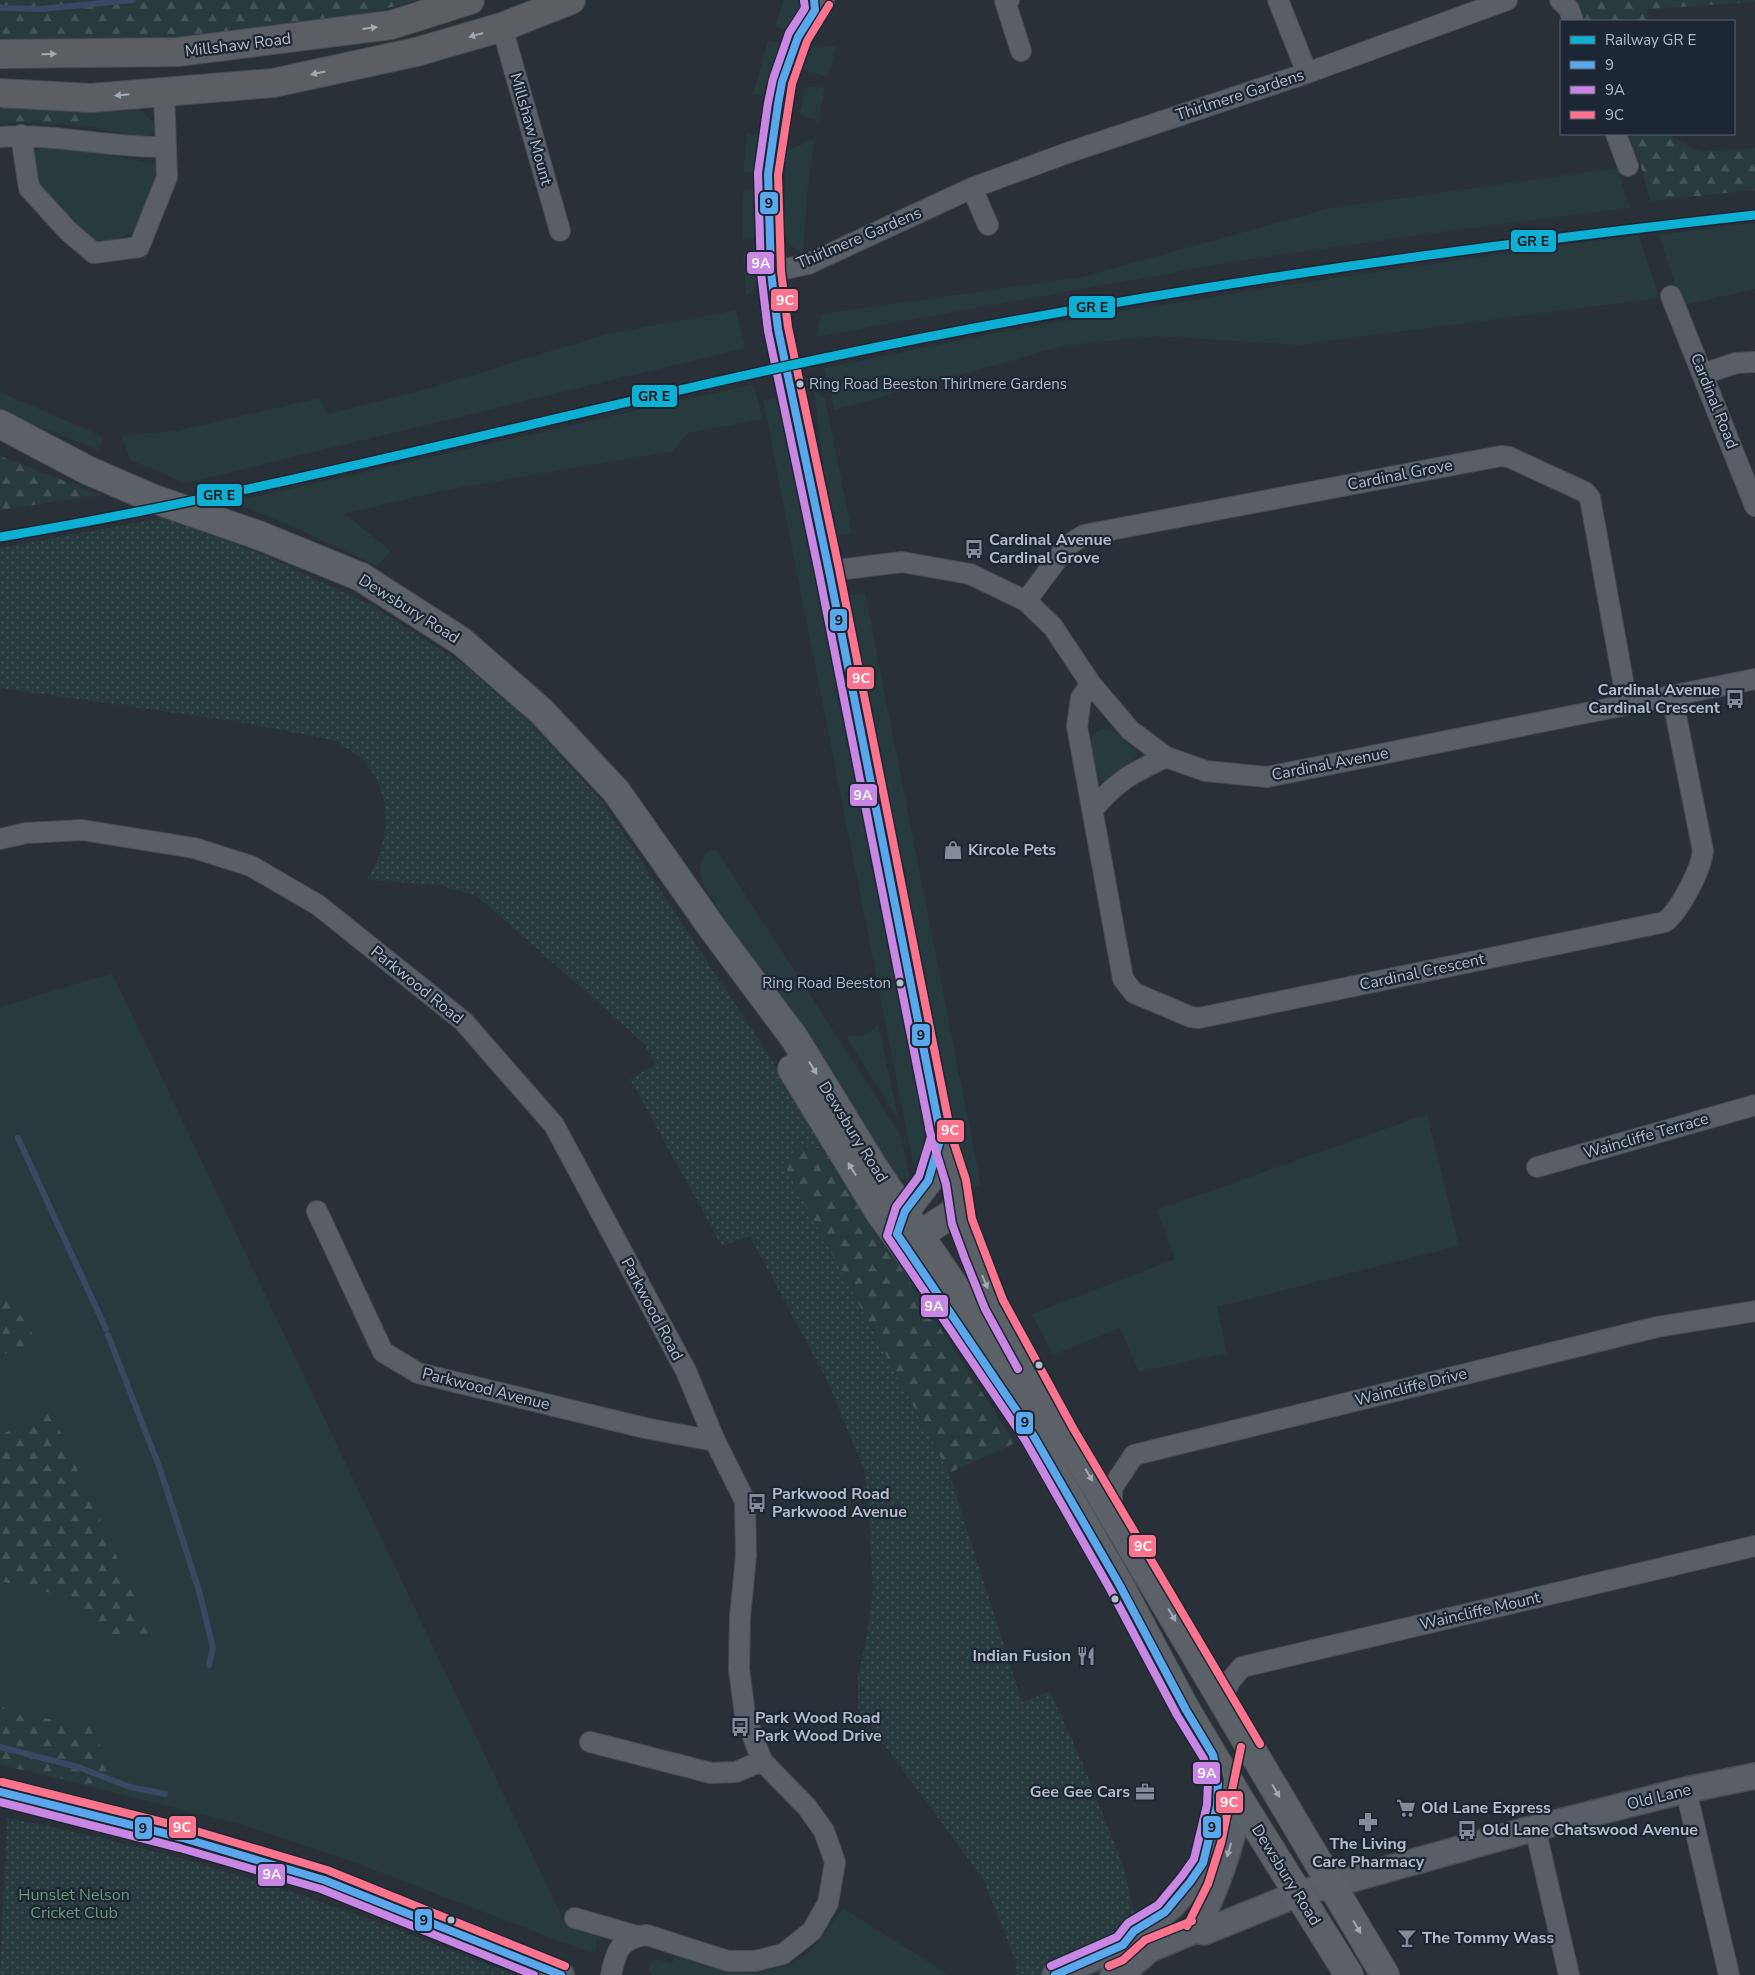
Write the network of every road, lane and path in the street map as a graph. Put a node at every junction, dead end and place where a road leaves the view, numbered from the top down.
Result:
1 (470, 0) edge
2 (571, 0) edge
3 (1009, 0) edge
4 (1278, 0) edge
5 (1507, 0) edge
6 (1560, 0) edge
7 (816, 3) edge
8 (1574, 20) edge
9 (502, 27) junction
10 (1021, 51) dead end
11 (0, 54) edge
12 (1307, 73) junction
13 (164, 90) junction
14 (0, 93) edge
15 (22, 135) junction
16 (1616, 135) edge
17 (0, 137) edge
18 (165, 147) junction
19 (1628, 166) dead end
20 (972, 188) junction
21 (988, 225) dead end
22 (560, 231) dead end
23 (771, 272) junction
24 (1671, 296) dead end
25 (1755, 362) edge
26 (1703, 374) junction
27 (1, 425) edge
28 (1755, 506) edge
29 (829, 571) junction
30 (1026, 602) junction
31 (1755, 679) edge
32 (1090, 684) junction
33 (1672, 696) junction
34 (1627, 704) junction
35 (1166, 756) junction
36 (1092, 809) junction
37 (0, 839) edge
38 (1755, 1105) edge
39 (941, 1137) junction
40 (1537, 1167) dead end
41 (958, 1202) junction
42 (317, 1211) dead end
43 (908, 1227) junction
44 (1755, 1311) edge
45 (1064, 1433) junction
46 (715, 1441) junction
47 (1112, 1515) junction
48 (1755, 1546) edge
49 (1222, 1699) junction
50 (590, 1742) dead end
51 (1251, 1749) junction
52 (1213, 1755) junction
53 (762, 1761) junction
54 (1755, 1776) edge
55 (1686, 1790) junction
56 (0, 1792) edge
57 (1241, 1802) junction
58 (1536, 1828) junction
59 (1332, 1885) junction
60 (1298, 1894) junction
61 (575, 1918) dead end
62 (1196, 1930) junction
63 (637, 1936) junction
64 (1123, 1945) junction
65 (1150, 1949) junction
66 (561, 1975) edge
67 (611, 1975) edge
68 (1055, 1975) edge
69 (1113, 1975) edge
70 (1349, 1975) edge
71 (1385, 1975) edge
72 (1569, 1975) edge
73 (1729, 1975) edge

11 -> 1 highway, Millshaw Road
2 - 9 highway
3 - 10 street
4 - 12 street
5 - 12 street, Thirlmere Gardens
6 - 8 street
7 - 23 main road
9 -> 13 highway
9 - 22 street, Millshaw Mount
12 - 20 street, Thirlmere Gardens
13 -> 14 highway
13 - 18 street
15 - 17 street
15 - 18 street
15 - 18 street
16 - 19 street
20 - 21 street
20 - 23 street, Thirlmere Gardens
23 - 29 main road
24 - 26 street, Cardinal Road
25 - 26 street
26 - 28 street, Cardinal Road
27 - 43 main road, Dewsbury Road
29 - 30 street, Cardinal Avenue
29 - 39 main road
30 - 32 street, Cardinal Avenue
30 - 34 street, Cardinal Grove
31 - 33 street, Cardinal Avenue
32 - 35 street, Cardinal Avenue
32 - 36 street, Cardinal Crescent
33 - 34 street, Cardinal Avenue
33 - 36 street, Cardinal Crescent
34 - 35 street, Cardinal Avenue
35 - 36 street
37 - 46 street, Parkwood Road
38 - 40 street, Waincliffe Terrace
39 - 41 main road
39 - 43 main road
41 - 43 main road
41 -> 45 main road
42 - 46 street, Parkwood Avenue
43 - 45 main road, Dewsbury Road
43 - 52 main road, Dewsbury Road
44 - 47 street, Waincliffe Drive
45 -> 47 main road, Dewsbury Road
46 - 53 street, Parkwood Road
47 -> 49 main road, Dewsbury Road
48 - 49 street, Waincliffe Mount
49 - 51 main road, Dewsbury Road
50 - 53 street
51 - 57 main road
51 -> 59 main road, Dewsbury Road
52 - 57 main road, Dewsbury Road
52 - 64 street
53 - 63 street, Parkwood Road
54 - 55 street, Old Lane
55 - 58 street, Old Lane
55 - 73 street
56 - 66 street
57 - 60 main road, Dewsbury Road
57 -> 62 street
58 - 59 street, Old Lane
58 - 72 street
59 - 60 street, Old Lane
59 -> 71 main road, Dewsbury Road
60 - 62 street, Old Lane
60 - 70 main road, Dewsbury Road
61 - 63 street, Parkwood Road
62 - 65 street, Old Lane
63 - 67 street
64 - 65 street
64 - 68 street
65 - 69 street

